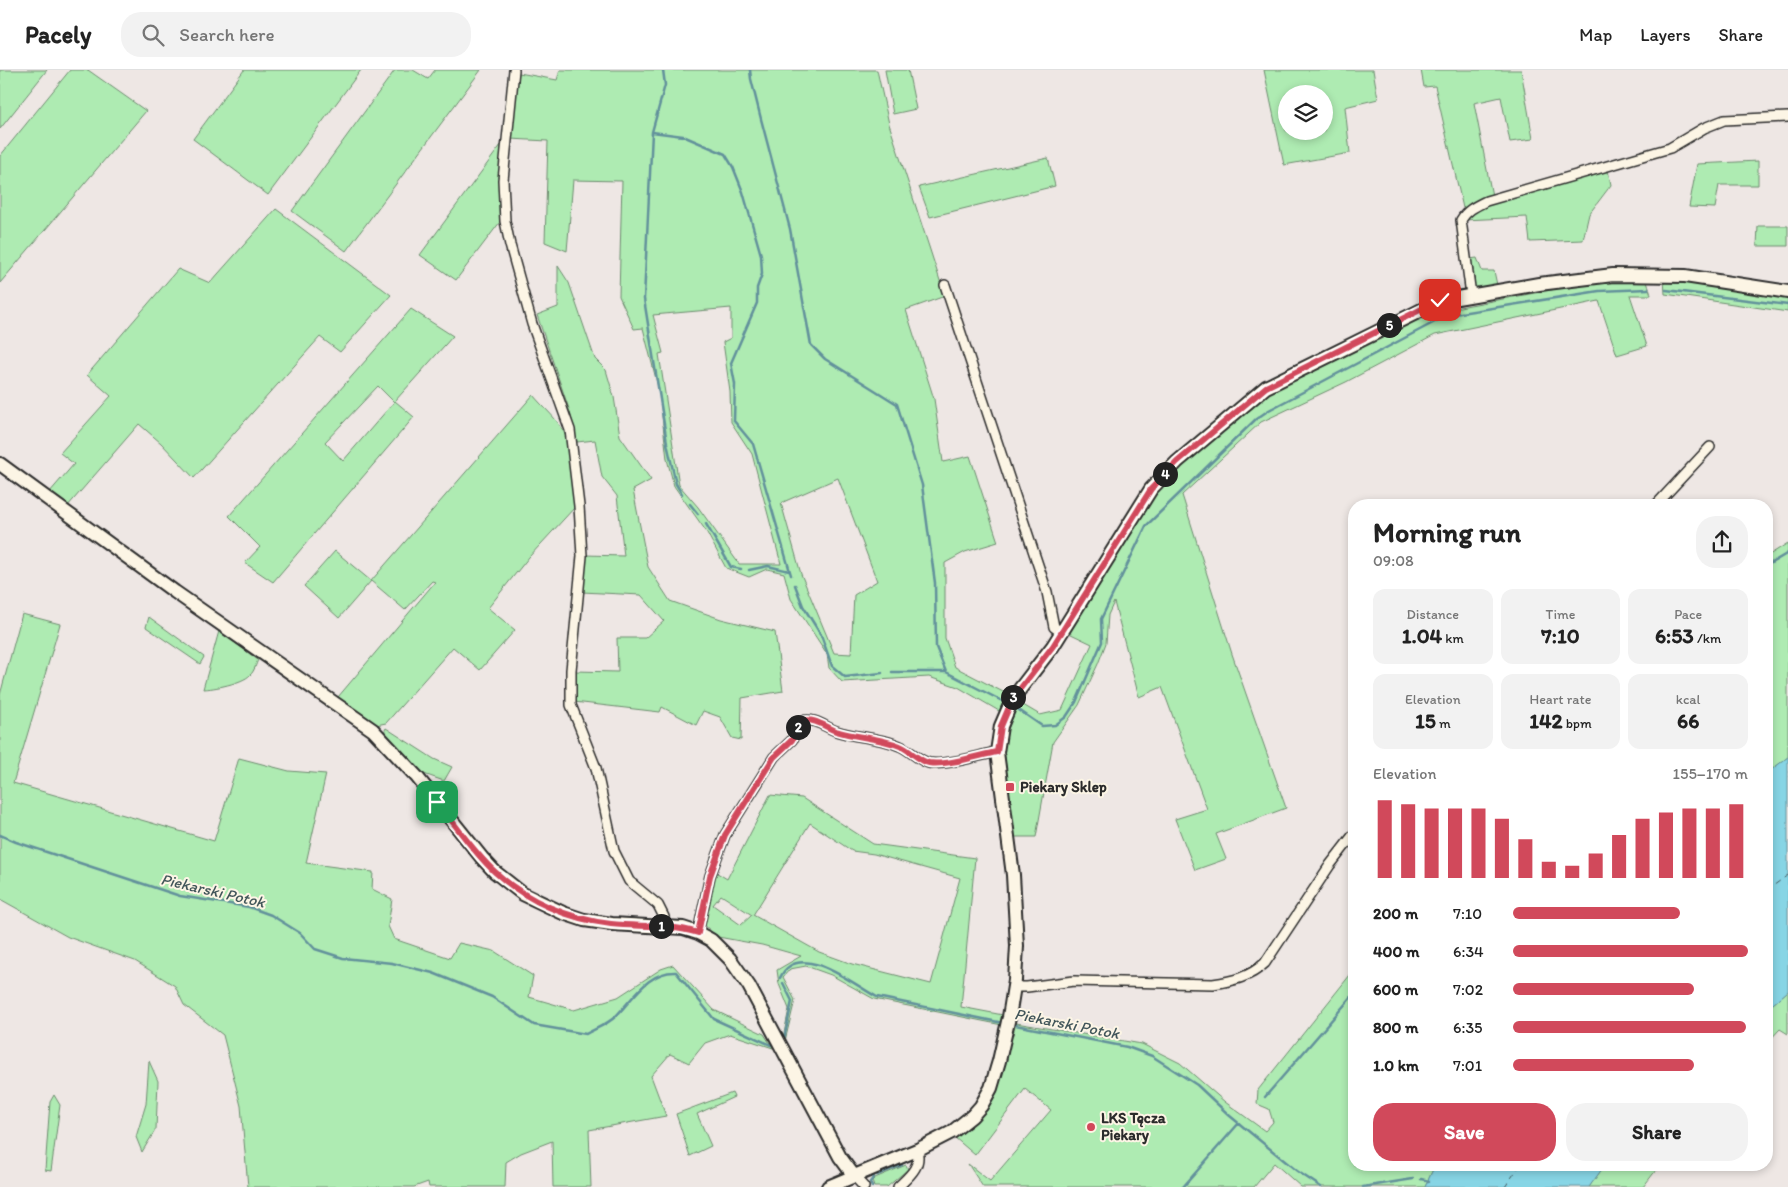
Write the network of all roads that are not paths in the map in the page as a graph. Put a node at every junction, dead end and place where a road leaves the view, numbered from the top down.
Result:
1 (514, 70) edge
2 (1788, 117) edge
3 (945, 285) dead end
4 (1788, 292) edge
5 (1471, 295) junction
6 (1710, 447) dead end
7 (0, 464) edge
8 (1662, 499) edge
9 (1061, 632) junction
10 (997, 752) junction
11 (1348, 842) edge
12 (665, 926) junction
13 (698, 933) junction
14 (1014, 987) junction
15 (917, 1150) junction
16 (854, 1176) junction
17 (828, 1187) edge
18 (864, 1187) edge
19 (898, 1187) edge

1 - 12 street
2 - 5 street
3 - 9 street
4 - 5 street
5 - 9 street
6 - 8 street
7 - 12 street
9 - 10 street
10 - 13 street
10 - 14 street
11 - 14 street
12 - 13 street
13 - 16 street
14 - 15 street
15 - 16 street
15 - 19 street
16 - 17 street
16 - 18 street

